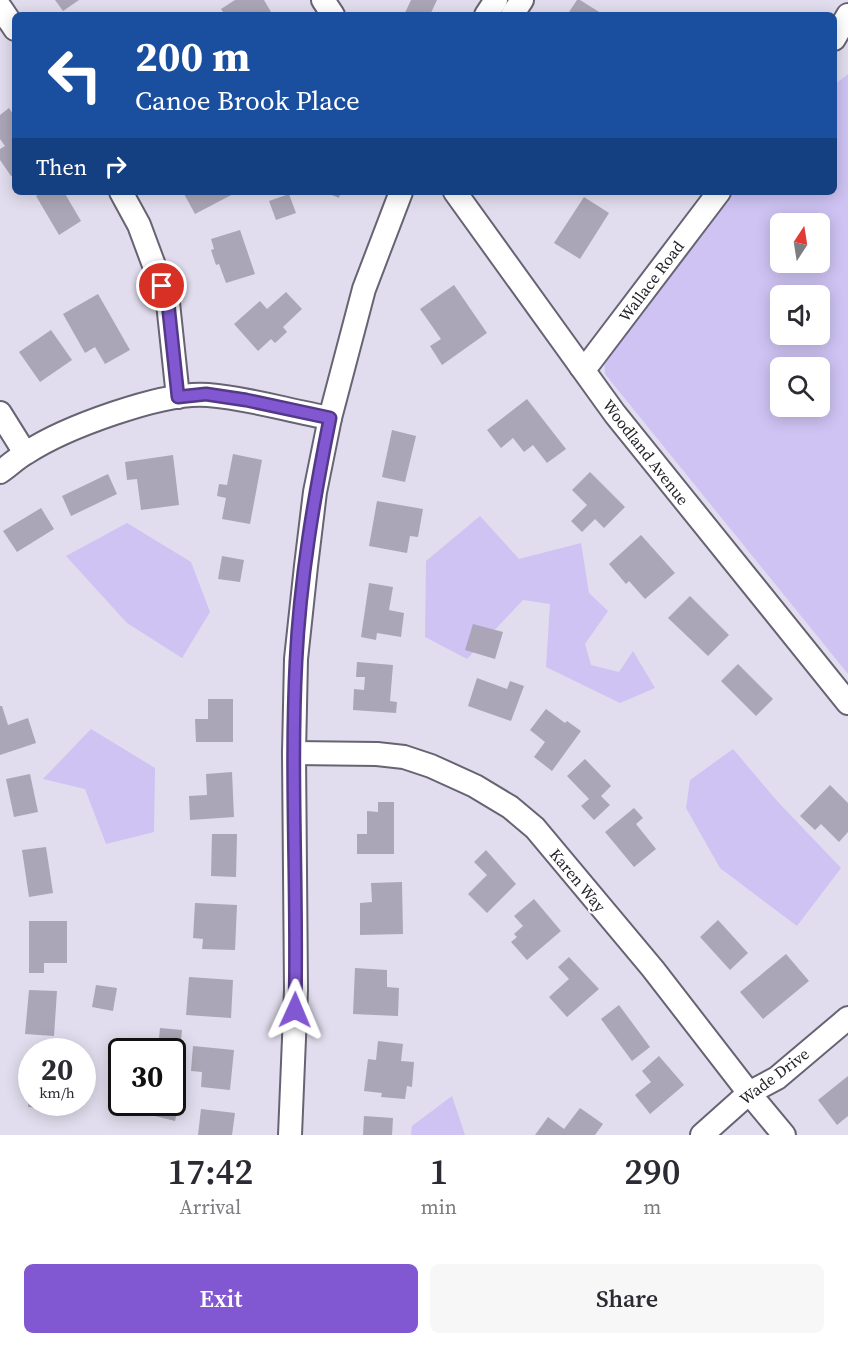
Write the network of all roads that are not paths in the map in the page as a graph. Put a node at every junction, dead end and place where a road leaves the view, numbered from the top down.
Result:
1 (0, 7) edge
2 (848, 15) edge
3 (12, 25) edge
4 (837, 34) edge
5 (123, 195) edge
6 (400, 195) edge
7 (457, 195) edge
8 (717, 195) edge
9 (581, 367) junction
10 (178, 397) junction
11 (0, 413) edge
12 (330, 418) junction
13 (25, 453) junction
14 (0, 472) edge
15 (848, 703) edge
16 (294, 753) junction
17 (848, 1018) edge
18 (749, 1093) junction
19 (290, 1135) edge
20 (702, 1135) edge
21 (784, 1135) edge

1 - 3 street
2 - 4 street
5 - 10 street
6 - 12 street
7 - 9 street, Woodland Avenue
8 - 9 street, Wallace Road
9 - 15 street, Woodland Avenue
10 - 12 street
10 - 13 street
11 - 13 street
12 - 16 street
13 - 14 street
16 - 18 street, Karen Way
16 - 19 street
17 - 18 street, Wade Drive
18 - 20 street, Wade Drive
18 - 21 street, Karen Way

